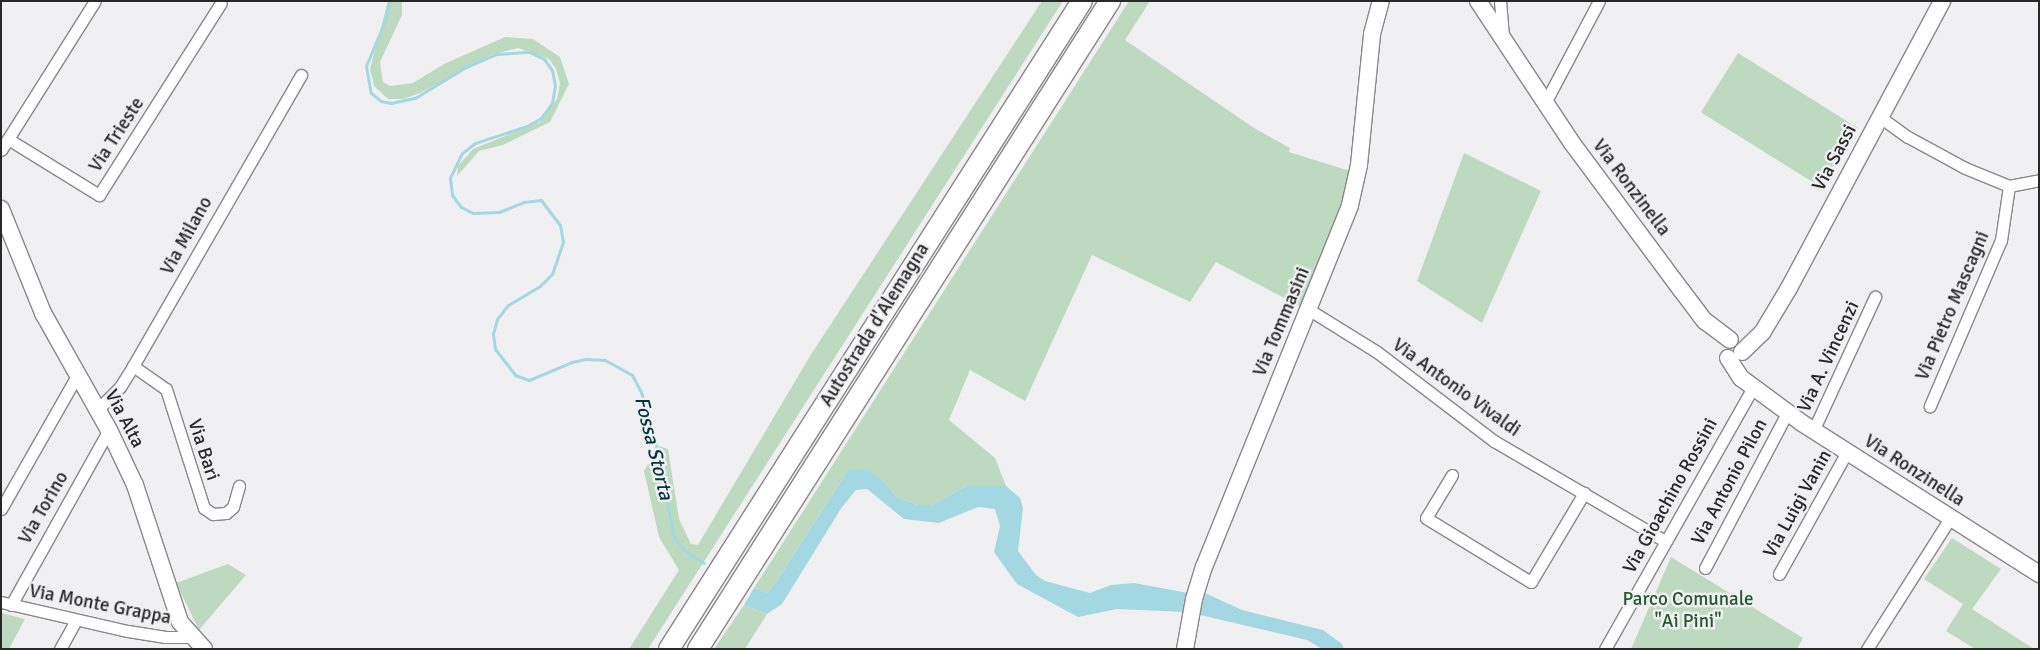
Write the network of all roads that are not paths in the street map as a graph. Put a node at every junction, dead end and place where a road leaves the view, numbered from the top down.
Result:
1 (95, 1) edge
2 (1082, 1) edge
3 (1110, 1) edge
4 (1381, 1) edge
5 (1478, 1) edge
6 (1500, 1) edge
7 (1599, 1) edge
8 (1942, 1) edge
9 (221, 3) dead end
10 (1502, 40) junction
11 (301, 75) dead end
12 (1546, 102) junction
13 (1880, 117) junction
14 (4, 144) edge
15 (2039, 180) edge
16 (2009, 186) junction
17 (1, 209) edge
18 (1875, 297) dead end
19 (1308, 310) junction
20 (1734, 349) junction
21 (133, 366) junction
22 (77, 376) junction
23 (1753, 387) junction
24 (1769, 399) junction
25 (1930, 406) dead end
26 (97, 410) junction
27 (1788, 413) junction
28 (109, 430) junction
29 (1814, 431) junction
30 (1847, 452) junction
31 (1452, 475) dead end
32 (239, 486) dead end
33 (1584, 493) junction
34 (1, 509) edge
35 (1950, 518) junction
36 (1665, 541) junction
37 (1705, 568) dead end
38 (1779, 574) dead end
39 (2039, 574) edge
40 (6, 603) edge
41 (76, 620) junction
42 (199, 643) edge
43 (60, 649) edge
44 (669, 649) edge
45 (698, 649) edge
46 (1184, 649) edge
47 (1605, 649) edge
48 (1867, 649) edge

1 - 14 street, Via Trieste
2 - 44 highway, Autostrada d'Alemagna
3 - 45 highway, Autostrada d'Alemagna
4 - 19 street, Via Tommasini
5 - 10 street, Via Ronzinella
6 - 10 street
7 - 12 street
8 - 13 street, Via Sassi
9 - 14 street, Via Trieste
10 - 12 street, Via Ronzinella
11 - 21 street, Via Milano
12 - 20 street, Via Ronzinella
13 - 16 street
13 - 20 street, Via Sassi
15 - 16 street
16 - 25 street, Via Pietro Mascagni
17 - 22 street, Via Alta
18 - 29 street, Via A. Vincenzi
19 - 33 street, Via Antonio Vivaldi
19 - 46 street, Via Tommasini
20 - 23 street, Via Ronzinella
20 - 24 street, Via Ronzinella
21 - 26 street, Via Milano
21 - 32 street, Via Bari
22 - 26 street, Via Alta
22 - 34 street
23 - 24 street, Via Ronzinella
23 - 36 street, Via Gioachino Rossini
24 - 27 street, Via Ronzinella
26 - 28 street, Via Alta
27 - 29 street, Via Ronzinella
27 - 37 street, Via Antonio Pilon
28 - 40 street, Via Torino
28 - 42 street, Via Alta
29 - 30 street, Via Ronzinella
30 - 35 street, Via Ronzinella
30 - 38 street, Via Luigi Vanin
31 - 33 street
33 - 36 street, Via Antonio Vivaldi
35 - 39 street, Via Ronzinella
35 - 48 street
36 - 47 street, Via Gioachino Rossini
40 - 41 street, Via Monte Grappa
41 - 42 street, Via Monte Grappa
41 - 43 street

